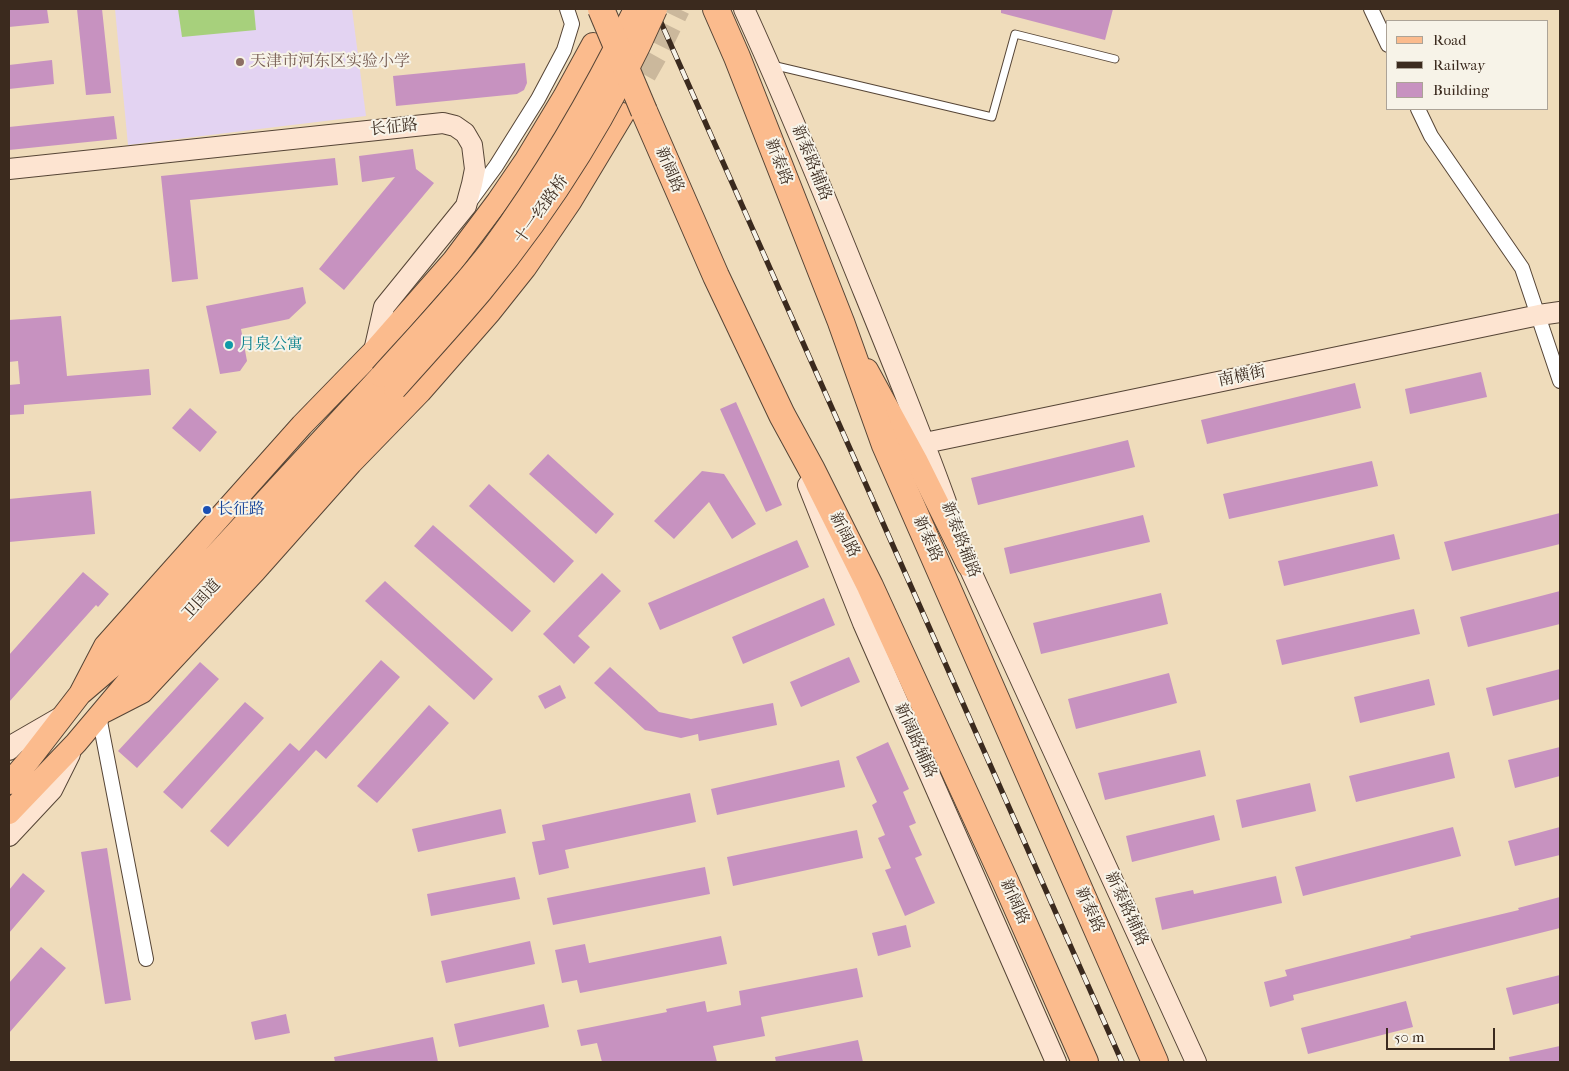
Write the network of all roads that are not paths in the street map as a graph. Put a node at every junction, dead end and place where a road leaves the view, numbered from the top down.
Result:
1 (568, 9) edge
2 (601, 9) edge
3 (635, 9) edge
4 (656, 9) edge
5 (716, 9) edge
6 (744, 9) edge
7 (1370, 9) edge
8 (1386, 41) edge
9 (593, 44) dead end
10 (1115, 59) dead end
11 (770, 64) junction
12 (1418, 110) edge
13 (634, 112) junction
14 (9, 169) edge
15 (466, 206) junction
16 (1560, 312) edge
17 (1539, 315) junction
18 (841, 322) junction
19 (374, 351) junction
20 (1560, 381) edge
21 (388, 382) junction
22 (420, 392) junction
23 (782, 416) junction
24 (925, 443) junction
25 (968, 565) junction
26 (122, 672) junction
27 (80, 694) junction
28 (102, 714) junction
29 (63, 716) junction
30 (76, 743) junction
31 (9, 750) edge
32 (37, 767) junction
33 (9, 783) edge
34 (9, 813) edge
35 (9, 836) edge
36 (146, 959) dead end
37 (1056, 1062) edge
38 (1086, 1062) edge
39 (1155, 1062) edge
40 (1196, 1062) edge

1 - 15 street
2 - 13 highway, 新阔路, bridge
3 - 21 main road, 十一经路桥, bridge
4 - 21 main road, 十一经路桥, bridge
5 - 18 highway, 新泰路
6 - 11 street, 新泰路辅路
7 - 8 street
9 - 19 main road
10 - 11 lane
11 - 24 street, 新泰路辅路
12 - 17 street
13 - 22 main road
13 - 23 highway, 新阔路
14 - 15 street, 长征路
15 - 19 street, 长征路
16 - 17 street, 南横街
17 - 20 street
17 - 24 street, 南横街
18 - 25 main road
18 - 39 highway, 新泰路
19 - 22 street
19 - 27 main road
21 - 26 main road, 卫国道
22 - 28 main road
23 - 37 street, 新阔路辅路
23 - 38 highway, 新阔路
24 - 25 street, 新泰路辅路
25 - 40 street, 新泰路辅路
26 - 27 main road, 卫国道
26 - 28 main road, 卫国道
27 - 29 main road, 卫国道
28 - 30 main road, 卫国道
28 - 36 street
29 - 31 street
29 - 32 main road, 卫国道
30 - 32 main road, 卫国道
30 - 35 street
32 - 33 main road, 卫国道
32 - 34 main road, 卫国道

